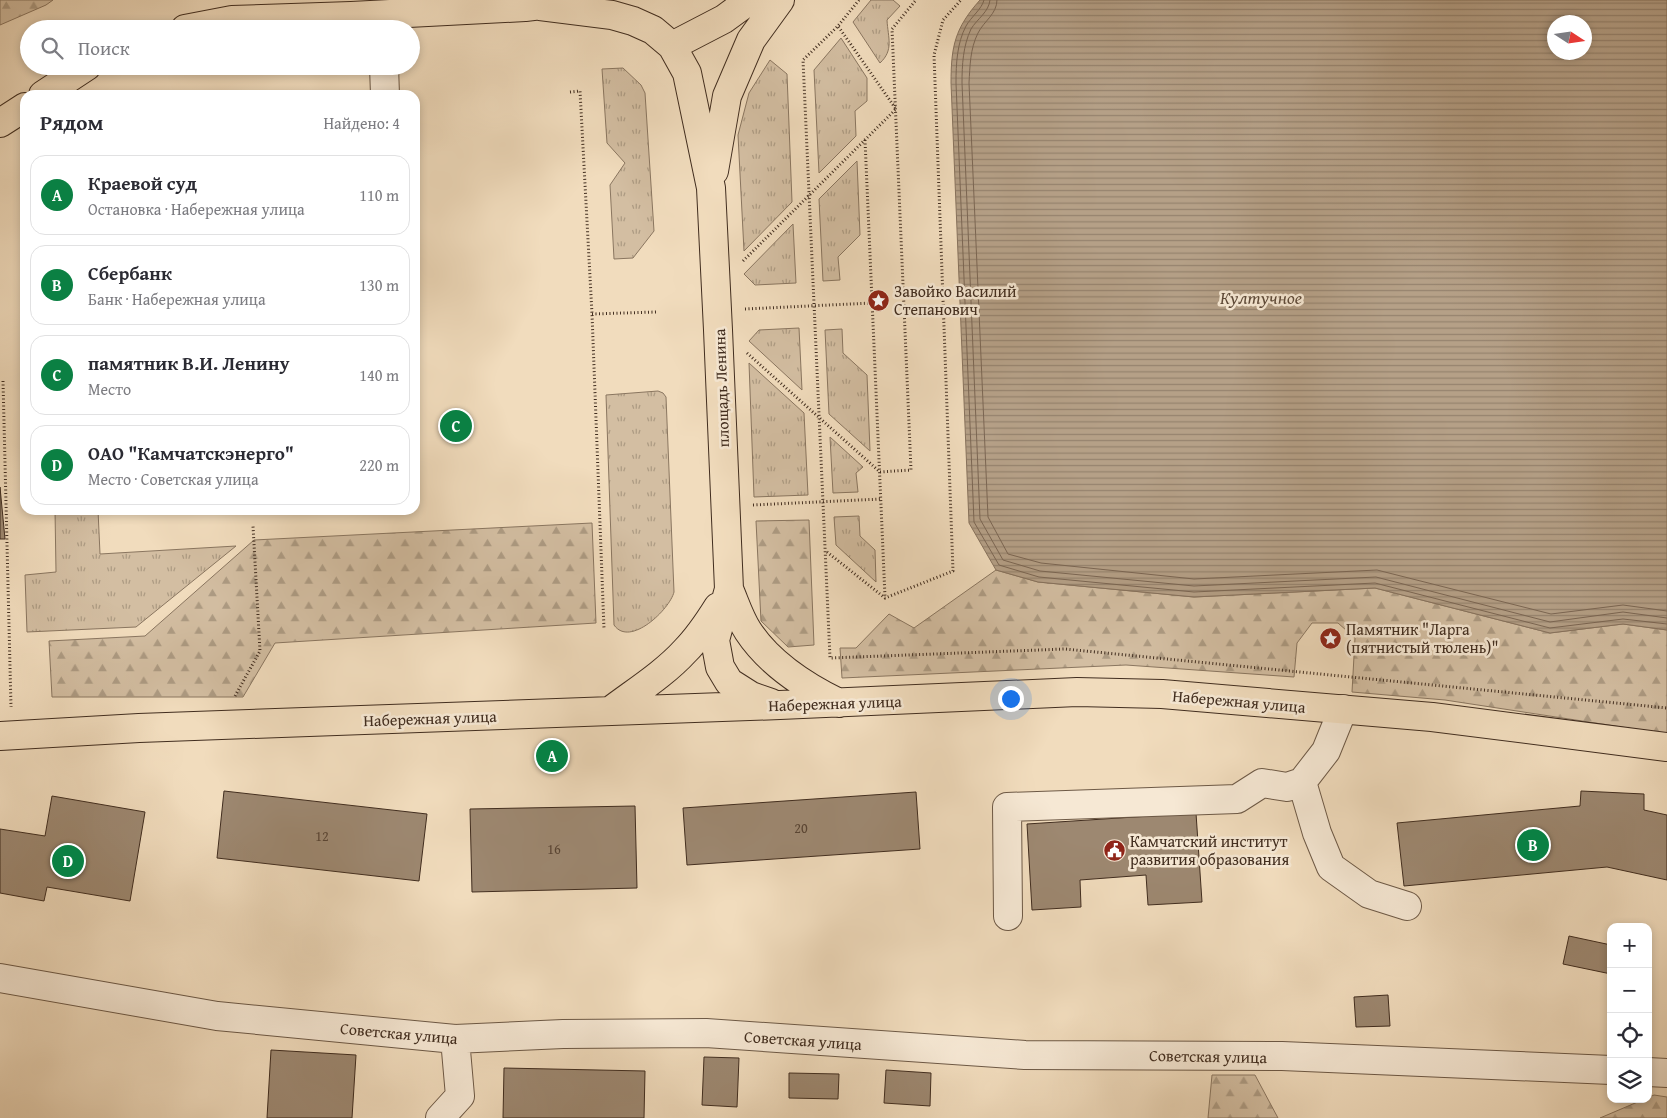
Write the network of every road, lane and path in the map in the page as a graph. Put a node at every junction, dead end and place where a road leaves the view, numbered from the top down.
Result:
1 (574, 0) edge
2 (750, 0) edge
3 (780, 0) edge
4 (859, 0) edge
5 (916, 0) edge
6 (961, 0) edge
7 (540, 6) junction
8 (403, 20) edge
9 (838, 26) junction
10 (672, 46) junction
11 (73, 75) edge
12 (384, 75) edge
13 (51, 90) edge
14 (385, 90) edge
15 (570, 92) dead end
16 (896, 109) junction
17 (20, 110) edge
18 (0, 123) edge
19 (865, 140) junction
20 (712, 188) junction
21 (809, 196) junction
22 (739, 265) dead end
23 (942, 294) junction
24 (904, 296) junction
25 (872, 302) junction
26 (814, 305) junction
27 (741, 309) dead end
28 (656, 312) dead end
29 (592, 314) junction
30 (743, 349) dead end
31 (3, 381) dead end
32 (819, 417) junction
33 (2, 441) edge
34 (880, 472) junction
35 (881, 499) junction
36 (824, 501) junction
37 (750, 505) dead end
38 (253, 526) dead end
39 (826, 551) junction
40 (729, 589) junction
41 (885, 598) junction
42 (604, 630) dead end
43 (232, 700) dead end
44 (839, 703) junction
45 (780, 706) junction
46 (1667, 708) edge
47 (1343, 710) junction
48 (11, 711) dead end
49 (610, 711) junction
50 (0, 736) edge
51 (1667, 748) edge
52 (1302, 782) junction
53 (1407, 906) dead end
54 (1008, 916) dead end
55 (0, 978) edge
56 (455, 1039) junction
57 (1607, 1070) edge
58 (1652, 1072) edge
59 (1667, 1073) edge
60 (440, 1118) edge

1 - 7 main road, площадь Ленина
2 - 10 main road
3 - 20 main road, площадь Ленина
4 - 9 path
5 - 16 path
6 - 23 path
7 - 8 main road, площадь Ленина
7 - 10 main road, площадь Ленина
9 - 16 path
9 - 21 path
10 - 20 main road, площадь Ленина
11 - 13 main road
12 - 14 street
15 - 29 path
16 - 19 path
16 - 24 path
17 - 18 main road
19 - 21 path
19 - 25 path
20 - 40 main road, площадь Ленина
21 - 22 path
21 - 26 path
23 - 24 path
23 - 41 path
24 - 34 path
25 - 26 path
25 - 34 path
26 - 27 path
26 - 32 path
28 - 29 path
29 - 42 path
30 - 32 path
31 - 33 path
32 - 34 path
32 - 36 path
33 - 48 path
34 - 35 path
35 - 36 path
35 - 41 path
36 - 37 path
36 - 39 path
38 - 43 path
39 - 41 path
39 - 46 path
40 - 44 main road
40 - 45 main road
40 - 49 main road
44 - 45 main road, Набережная улица
44 - 47 main road, Набережная улица
45 - 49 main road, Набережная улица
47 - 51 main road, Набережная улица
47 - 52 street
49 - 50 main road, Набережная улица
52 - 53 street
52 - 54 street
55 - 56 street, Советская улица
56 - 57 street, Советская улица
56 - 60 street
58 - 59 street

